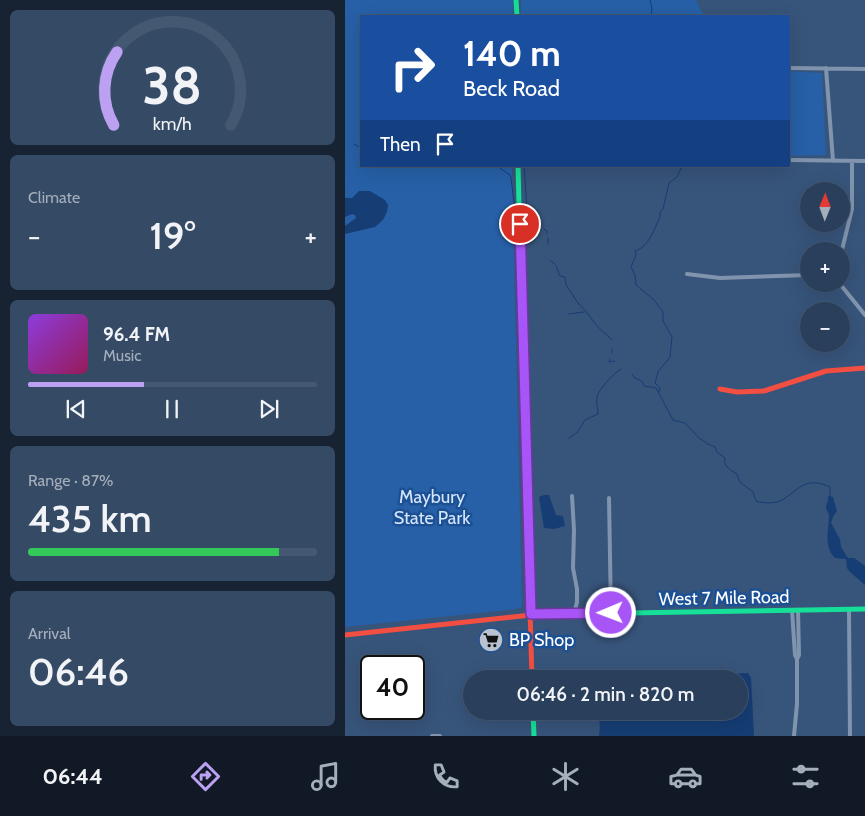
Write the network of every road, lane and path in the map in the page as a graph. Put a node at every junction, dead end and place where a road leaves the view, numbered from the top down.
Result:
1 (517, 0) edge
2 (517, 15) edge
3 (790, 68) edge
4 (826, 68) junction
5 (865, 68) edge
6 (790, 160) edge
7 (833, 161) junction
8 (852, 161) junction
9 (865, 161) edge
10 (518, 167) edge
11 (844, 242) edge
12 (687, 274) dead end
13 (800, 275) edge
14 (846, 292) edge
15 (865, 316) edge
16 (865, 368) edge
17 (720, 389) dead end
18 (572, 496) dead end
19 (609, 498) dead end
20 (865, 608) edge
21 (849, 609) junction
22 (795, 610) junction
23 (611, 613) junction
24 (531, 614) junction
25 (574, 614) junction
26 (345, 635) edge
27 (532, 670) edge
28 (533, 720) edge
29 (432, 736) edge
30 (441, 736) edge
31 (533, 736) edge
32 (793, 736) edge
33 (850, 736) edge

1 - 2 street
3 - 4 street
4 - 5 street
4 - 7 street
6 - 7 street
7 - 8 street
8 - 9 street
8 - 11 street
10 - 24 street
12 - 13 street
14 - 15 street
16 - 17 street
18 - 25 street
19 - 23 street
20 - 21 street, West 7 Mile Road
21 - 22 street, West 7 Mile Road
21 - 33 street
22 - 23 street, West 7 Mile Road
22 - 32 street
23 - 25 street, West 7 Mile Road
24 - 25 street, West 7 Mile Road
24 - 26 street, West 7 Mile Road
24 - 27 street
28 - 31 street
29 - 30 street

